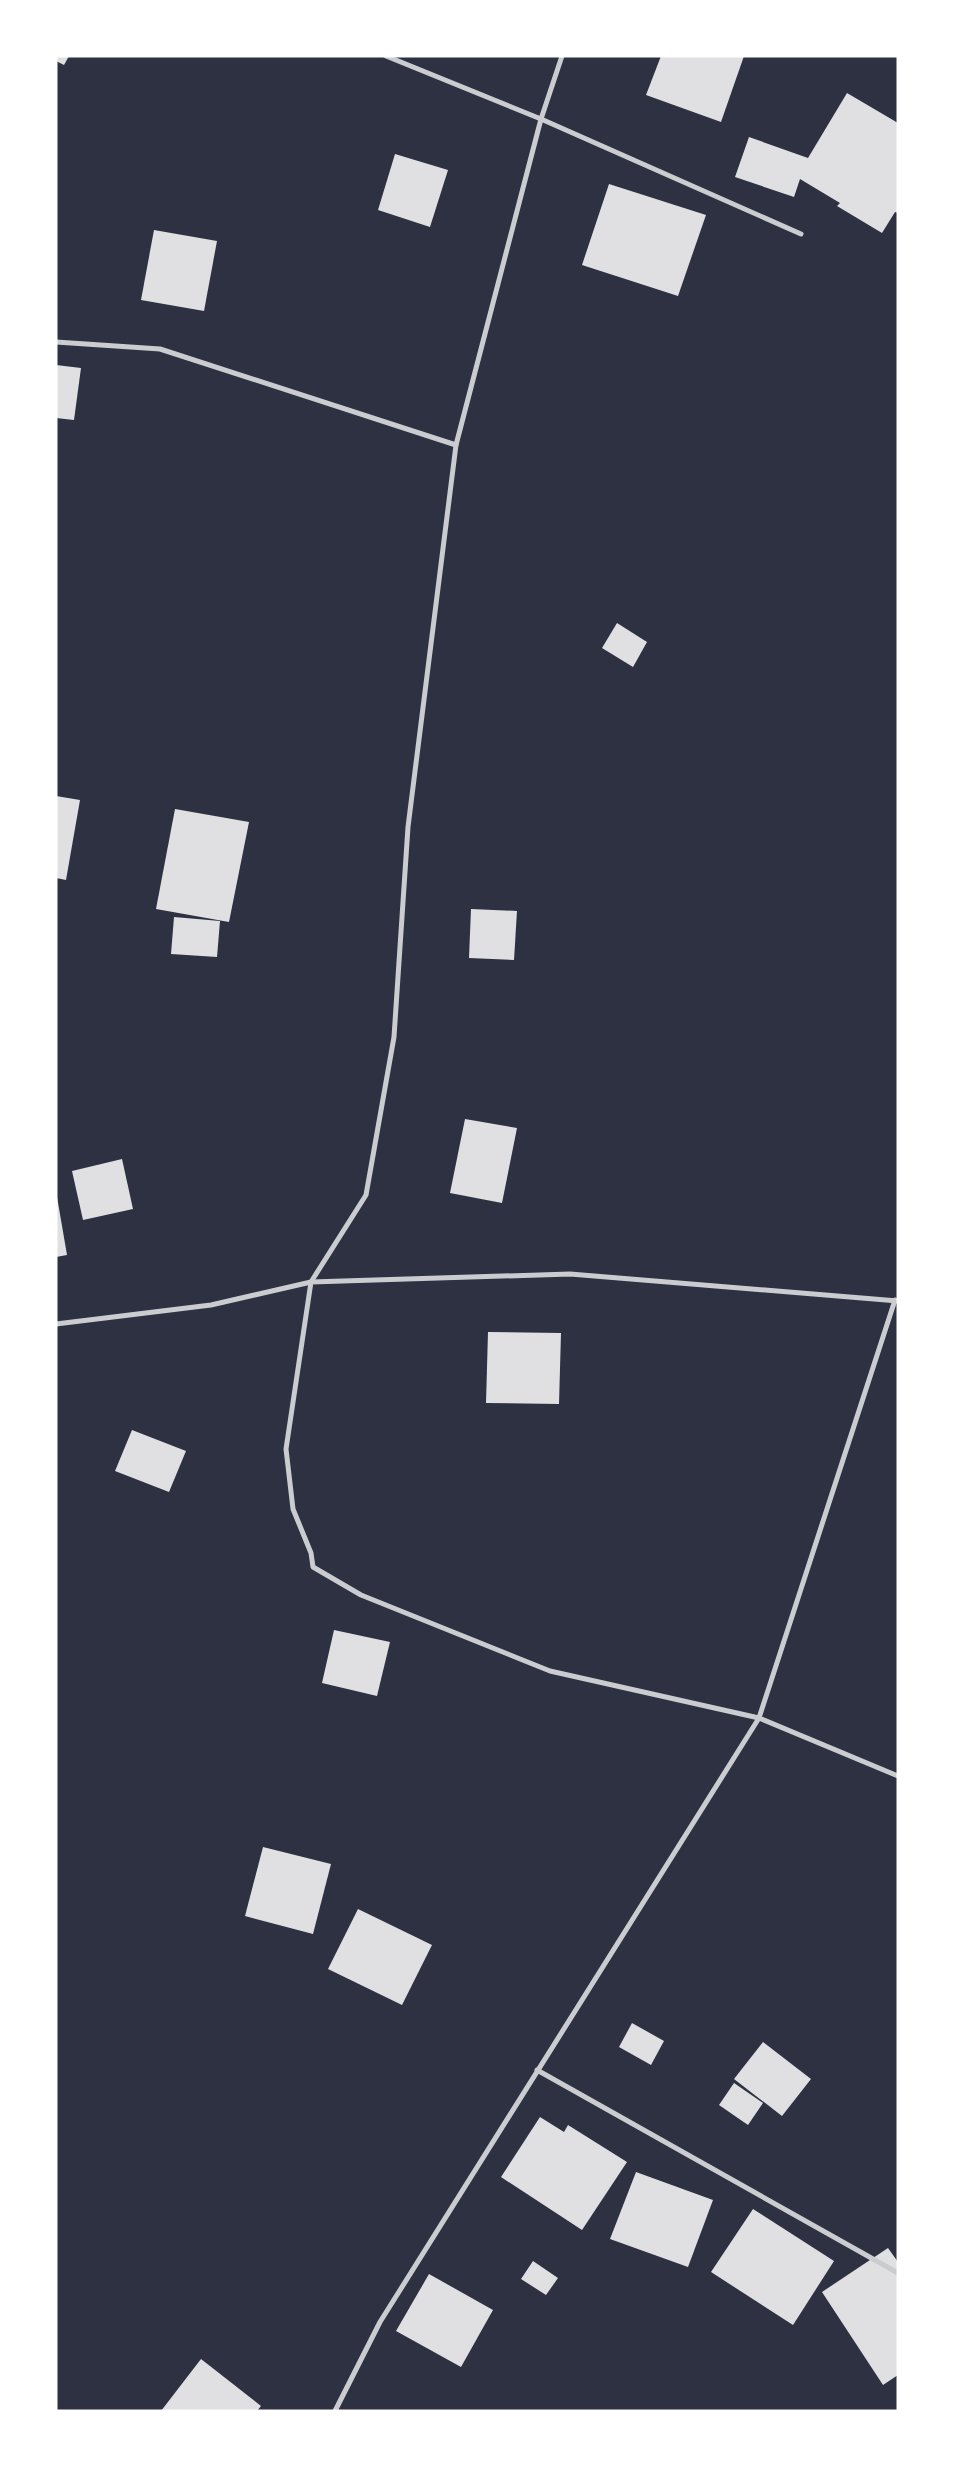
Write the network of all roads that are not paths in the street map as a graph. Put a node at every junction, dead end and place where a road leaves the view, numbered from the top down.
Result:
1 (386, 56) edge
2 (562, 56) edge
3 (541, 119) junction
4 (802, 234) dead end
5 (56, 342) edge
6 (456, 444) junction
7 (311, 1282) junction
8 (896, 1301) edge
9 (56, 1324) edge
10 (759, 1718) junction
11 (898, 1776) edge
12 (537, 2070) junction
13 (898, 2273) edge
14 (335, 2411) edge

1 - 3 street
2 - 3 street
3 - 4 street
3 - 6 street
5 - 6 street
6 - 7 street
7 - 8 street
7 - 9 street
7 - 10 street
8 - 10 street
10 - 11 street
10 - 12 street
12 - 13 street
12 - 14 street

